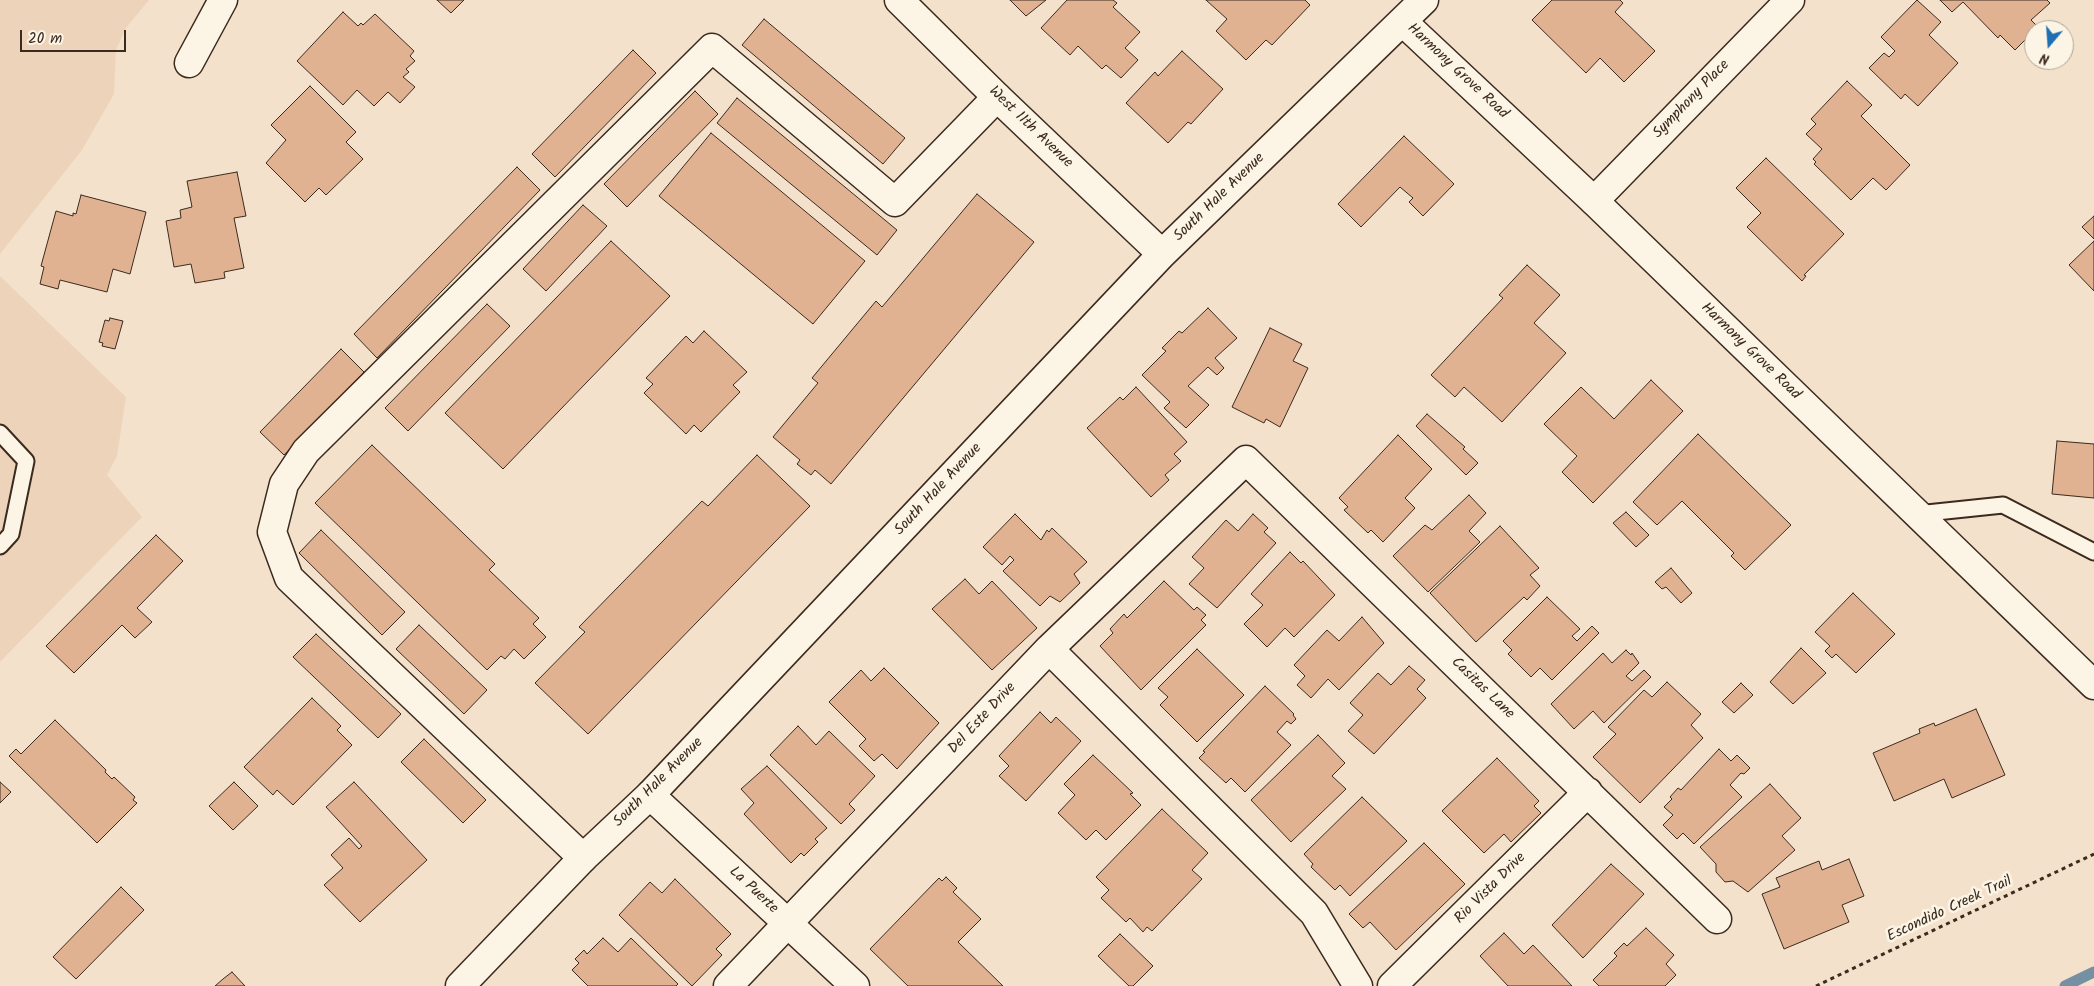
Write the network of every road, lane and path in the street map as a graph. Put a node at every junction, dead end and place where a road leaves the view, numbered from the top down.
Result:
1 (223, 0) edge
2 (900, 0) edge
3 (1424, 0) edge
4 (1790, 0) edge
5 (1403, 22) junction
6 (189, 64) dead end
7 (997, 97) junction
8 (1594, 201) junction
9 (1162, 254) junction
10 (0, 433) edge
11 (1246, 460) joint
12 (1917, 514) junction
13 (0, 546) edge
14 (2094, 552) edge
15 (1049, 650) junction
16 (2094, 686) edge
17 (1588, 792) junction
18 (650, 795) junction
19 (2094, 854) edge
20 (584, 858) junction
21 (1718, 919) dead end
22 (789, 924) junction
23 (460, 986) edge
24 (728, 986) edge
25 (855, 986) edge
26 (1358, 986) edge
27 (1392, 986) edge
28 (1816, 986) edge

1 - 6 street
2 - 7 street, West 11th Avenue
3 - 5 street, South Hale Avenue
4 - 8 street, Symphony Place
5 - 8 street, Harmony Grove Road
5 - 9 street, South Hale Avenue
7 - 9 street, West 11th Avenue
7 - 20 street
8 - 12 street, Harmony Grove Road
9 - 18 street, South Hale Avenue
10 - 13 lane
11 - 15 street, Del Este Drive
11 - 17 street, Casitas Lane
12 - 14 lane
12 - 16 street, Harmony Grove Road
15 - 22 street, Del Este Drive
15 - 26 street
17 - 21 street, Casitas Lane
17 - 27 street, Rio Vista Drive
18 - 20 street, South Hale Avenue
18 - 22 street, La Puerte
19 - 28 path, Escondido Creek Trail
20 - 23 street, South Hale Avenue
22 - 24 street, Del Este Drive
22 - 25 street, La Puerte

